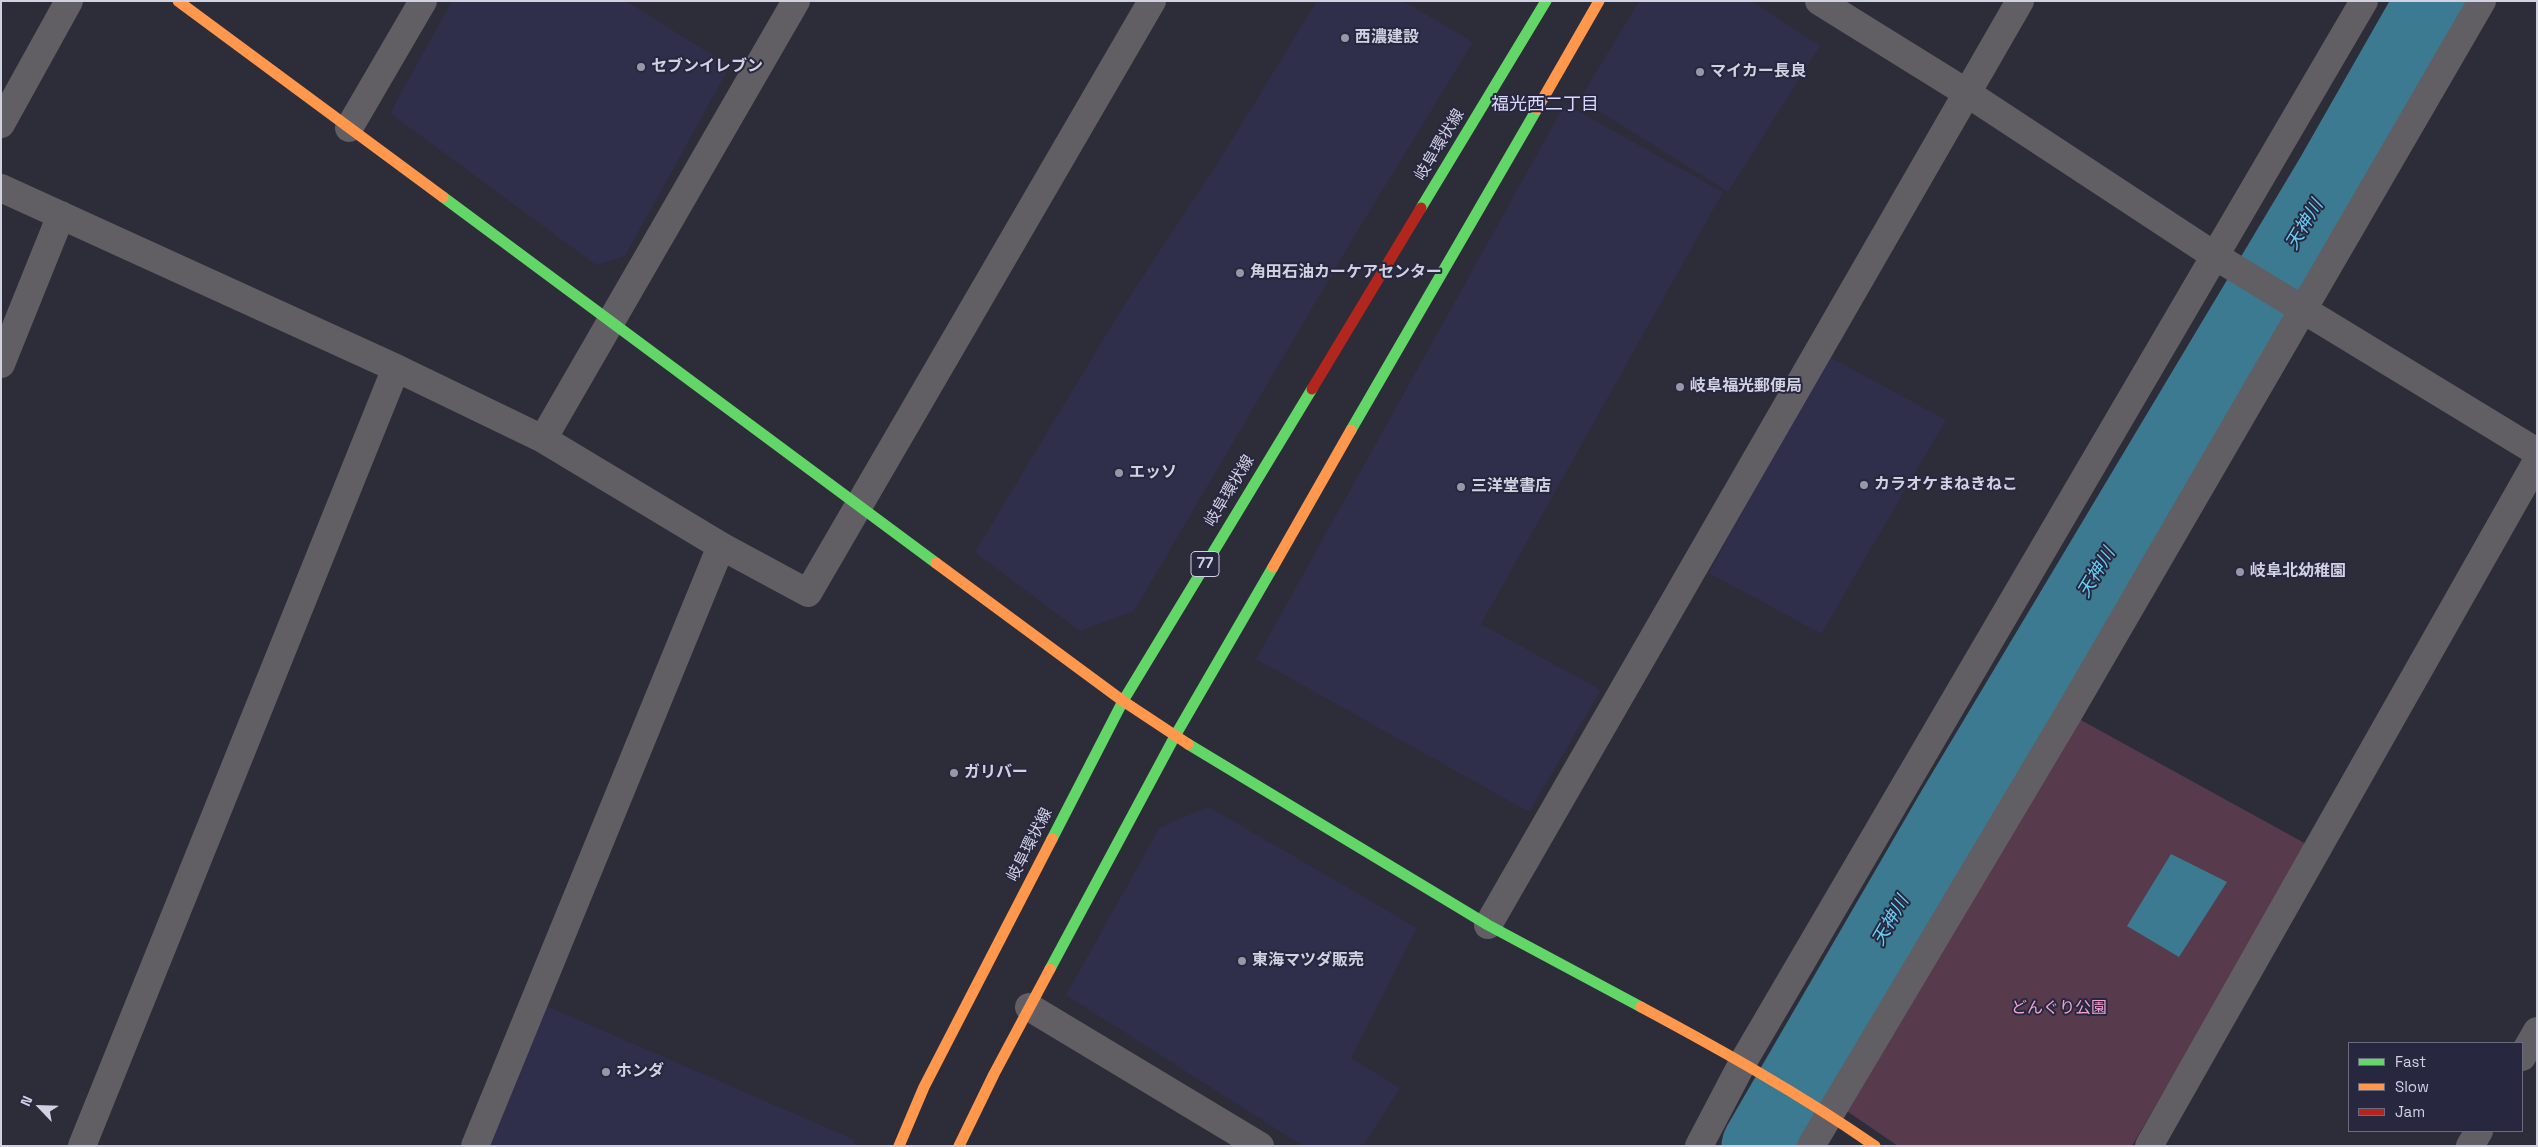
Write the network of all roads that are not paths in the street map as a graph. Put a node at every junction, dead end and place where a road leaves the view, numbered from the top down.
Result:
1 (69, 1) edge
2 (178, 1) edge
3 (423, 1) edge
4 (796, 1) edge
5 (1152, 1) edge
6 (1546, 1) edge
7 (1599, 1) edge
8 (1818, 1) edge
9 (2020, 1) edge
10 (2364, 1) edge
11 (2482, 1) edge
12 (1967, 93) junction
13 (1, 124) edge
14 (349, 128) junction
15 (1, 188) edge
16 (61, 215) junction
17 (2221, 260) junction
18 (2297, 306) junction
19 (609, 321) junction
20 (1, 364) edge
21 (396, 368) junction
22 (543, 439) junction
23 (2537, 452) edge
24 (2537, 461) edge
25 (858, 505) junction
26 (721, 546) junction
27 (1123, 701) junction
28 (1175, 736) junction
29 (1488, 925) junction
30 (1029, 1007) junction
31 (2537, 1031) edge
32 (2523, 1055) edge
33 (1743, 1062) junction
34 (1829, 1114) junction
35 (2478, 1132) edge
36 (82, 1146) edge
37 (475, 1146) edge
38 (899, 1146) edge
39 (959, 1146) edge
40 (1260, 1146) edge
41 (1699, 1146) edge
42 (1811, 1146) edge
43 (1875, 1146) edge
44 (2149, 1146) edge
45 (2470, 1146) edge

1 - 13 street
2 - 14 main road
3 - 14 street
4 - 19 street
5 - 25 street
6 - 27 main road, 岐阜環状線 / 77
7 - 28 main road
8 - 12 street
9 - 12 street
10 - 17 street
11 - 18 street
12 - 17 street
12 - 29 street
14 - 19 main road
15 - 16 street
16 - 20 street
16 - 21 street
17 - 18 street
17 - 33 street
18 - 23 street
18 - 34 street
19 - 22 street
19 - 25 main road
21 - 22 street
21 - 36 street
22 - 26 street
24 - 44 street
25 - 26 street
25 - 27 main road
26 - 37 street
27 - 28 main road
27 - 38 main road, 岐阜環状線 / 77
28 - 29 main road
28 - 30 main road
29 - 33 main road
30 - 39 main road
30 - 40 street
31 - 32 street
33 - 34 main road
33 - 41 street
34 - 42 street
34 - 43 main road
35 - 45 street

